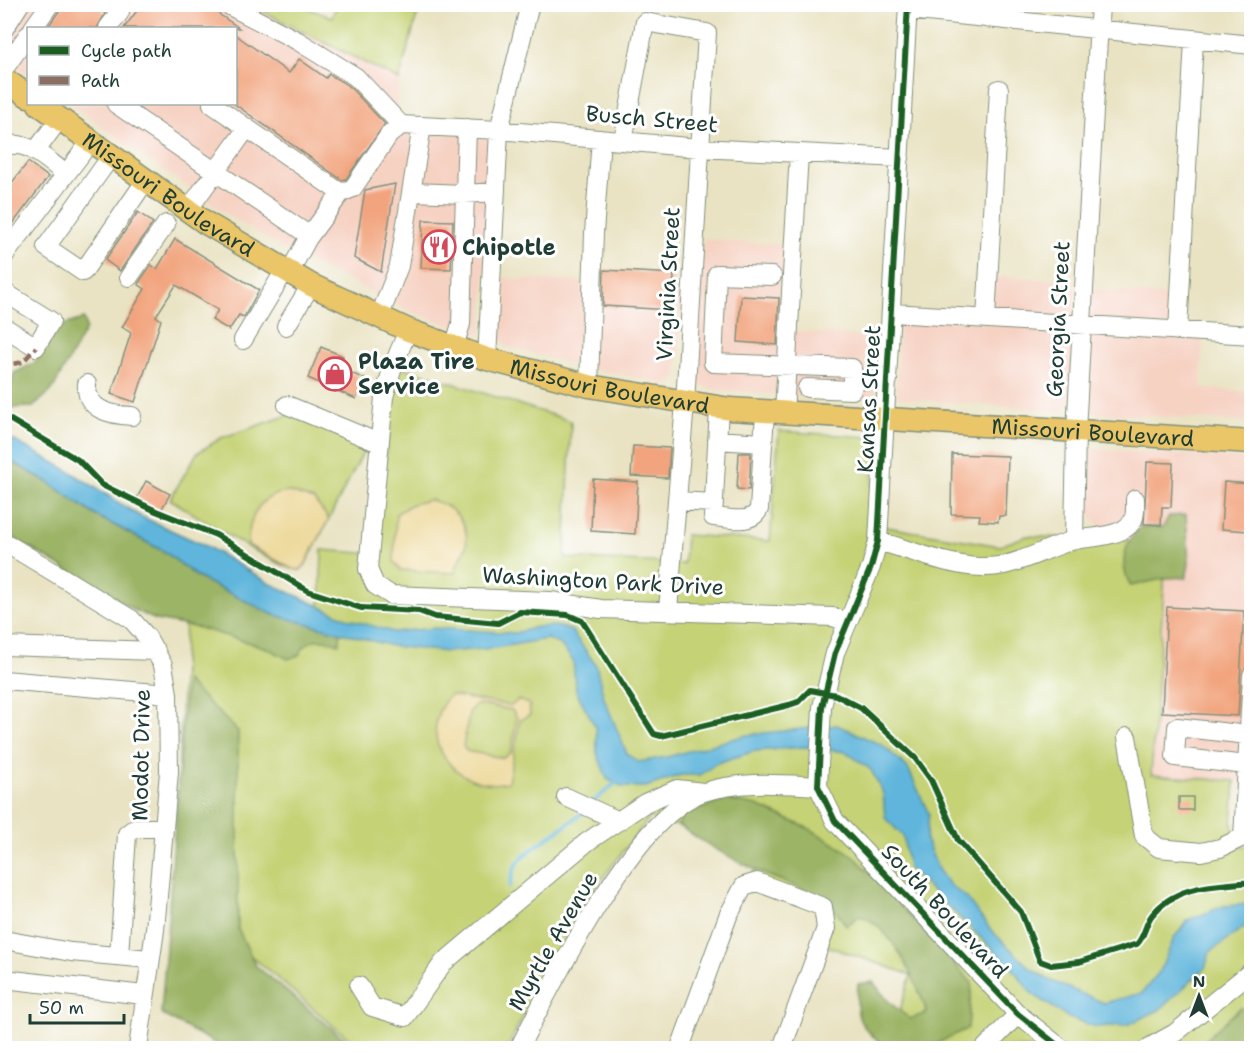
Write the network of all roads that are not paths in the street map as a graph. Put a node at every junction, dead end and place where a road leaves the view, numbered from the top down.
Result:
1 (20, 4) edge
2 (50, 4) edge
3 (226, 4) edge
4 (530, 4) edge
5 (1101, 4) edge
6 (118, 7) edge
7 (908, 7) edge
8 (34, 27) edge
9 (108, 27) edge
10 (4, 29) edge
11 (1099, 30) junction
12 (27, 36) edge
13 (1194, 40) junction
14 (1251, 45) edge
15 (4, 69) edge
16 (4, 79) edge
17 (999, 89) dead end
18 (27, 95) edge
19 (117, 105) edge
20 (213, 105) edge
21 (51, 109) edge
22 (401, 125) junction
23 (422, 126) junction
24 (247, 128) junction
25 (467, 128) junction
26 (499, 130) junction
27 (601, 139) junction
28 (91, 141) junction
29 (623, 141) junction
30 (21, 148) edge
31 (699, 148) junction
32 (799, 153) junction
33 (111, 155) junction
34 (900, 158) junction
35 (4, 159) edge
36 (216, 171) junction
37 (62, 178) junction
38 (146, 180) junction
39 (413, 192) junction
40 (496, 192) junction
41 (340, 193) junction
42 (464, 194) junction
43 (188, 210) junction
44 (165, 224) dead end
45 (9, 235) edge
46 (308, 238) junction
47 (4, 256) edge
48 (287, 271) junction
49 (692, 272) junction
50 (717, 274) junction
51 (772, 276) dead end
52 (129, 277) dead end
53 (311, 285) junction
54 (4, 292) edge
55 (892, 313) junction
56 (379, 318) junction
57 (986, 319) junction
58 (1082, 325) junction
59 (286, 326) dead end
60 (4, 327) edge
61 (408, 330) junction
62 (1178, 331) junction
63 (1251, 335) edge
64 (688, 338) junction
65 (714, 339) junction
66 (243, 340) dead end
67 (454, 347) junction
68 (487, 359) junction
69 (786, 366) junction
70 (807, 366) junction
71 (888, 380) junction
72 (87, 384) dead end
73 (852, 384) junction
74 (589, 386) junction
75 (807, 388) junction
76 (685, 404) junction
77 (287, 405) dead end
78 (719, 408) junction
79 (785, 413) junction
80 (132, 416) dead end
81 (851, 417) junction
82 (886, 418) junction
83 (1076, 431) junction
84 (717, 440) junction
85 (1251, 442) edge
86 (379, 443) junction
87 (763, 443) junction
88 (1135, 499) dead end
89 (677, 501) junction
90 (714, 503) junction
91 (1074, 540) junction
92 (878, 541) junction
93 (4, 543) edge
94 (668, 610) junction
95 (847, 622) junction
96 (4, 646) edge
97 (156, 651) junction
98 (1251, 675) edge
99 (4, 680) edge
100 (168, 694) junction
101 (1248, 735) junction
102 (1127, 737) dead end
103 (1247, 765) junction
104 (818, 786) junction
105 (703, 792) junction
106 (566, 797) dead end
107 (619, 821) junction
108 (164, 828) junction
109 (1247, 837) edge
110 (4, 940) edge
111 (119, 956) junction
112 (150, 959) junction
113 (1251, 971) edge
114 (4, 979) edge
115 (358, 986) dead end
116 (144, 995) junction
117 (1018, 1014) junction
118 (138, 1048) edge
119 (519, 1048) edge
120 (680, 1048) edge
121 (782, 1048) edge
122 (985, 1048) edge
123 (1061, 1048) edge
124 (1148, 1048) edge

1 - 10 street
2 - 8 street
3 - 22 street
4 - 26 street
5 - 11 street, Georgia Street
6 - 9 street
7 - 11 street
7 - 34 street, Kansas Street
11 - 13 street
11 - 58 street, Georgia Street
12 - 15 street
13 - 14 street
13 - 62 street
16 - 18 main road
17 - 57 street
19 - 36 street
20 - 24 street
21 - 28 main road, Missouri Boulevard
21 - 30 street
22 - 23 street, Busch Street
22 - 41 street
23 - 25 street, Busch Street
23 - 39 street
24 - 36 street
24 - 41 street
25 - 26 street, Busch Street
25 - 42 street
26 - 27 street, Busch Street
26 - 40 street
27 - 29 street, Busch Street
27 - 74 street
28 - 33 main road, Missouri Boulevard
28 - 37 street
29 - 31 street, Busch Street
29 - 31 street, Virginia Street
30 - 35 street
30 - 37 street
31 - 32 street, Busch Street
31 - 49 street, Virginia Street
32 - 34 street, Busch Street
32 - 69 street
33 - 38 main road, Missouri Boulevard
33 - 38 street
34 - 55 street, Kansas Street
36 - 43 street
36 - 46 street
37 - 45 street
38 - 43 main road, Missouri Boulevard
39 - 42 street
39 - 56 street
40 - 42 street
40 - 68 street
41 - 46 street
42 - 67 street
43 - 48 main road, Missouri Boulevard
44 - 52 street
45 - 47 street
46 - 48 street
48 - 53 main road, Missouri Boulevard
48 - 66 street
49 - 50 street
49 - 64 street, Virginia Street
50 - 51 street
50 - 65 street
53 - 56 main road, Missouri Boulevard
53 - 59 street
54 - 60 street
55 - 57 street
55 - 71 street, Kansas Street
56 - 61 main road, Missouri Boulevard
57 - 58 street
58 - 62 street
58 - 83 street, Georgia Street
61 - 67 main road, Missouri Boulevard
61 - 86 street
62 - 63 street
64 - 65 street
64 - 76 street, Virginia Street
65 - 69 street
67 - 68 main road, Missouri Boulevard
68 - 74 main road, Missouri Boulevard
69 - 70 street
69 - 79 street
70 - 73 street
70 - 75 street
71 - 73 street
71 - 82 street, Kansas Street
72 - 80 street
73 - 75 street
73 - 81 street
74 - 76 main road, Missouri Boulevard
75 - 79 street
76 - 78 main road, Missouri Boulevard
76 - 89 street, Virginia Street
77 - 86 street
78 - 79 main road, Missouri Boulevard
78 - 84 street
79 - 81 main road, Missouri Boulevard
79 - 87 street
81 - 82 main road, Missouri Boulevard
82 - 83 main road, Missouri Boulevard
82 - 92 street, Kansas Street
83 - 85 main road, Missouri Boulevard
83 - 91 street, Georgia Street
84 - 87 street
84 - 90 street
86 - 94 street, Washington Park Drive
87 - 90 street
88 - 91 street
89 - 90 street
89 - 94 street, Virginia Street
91 - 92 street
92 - 95 street, Kansas Street
93 - 97 street, Modot Drive
94 - 95 street, Washington Park Drive
95 - 104 street, Kansas Street
96 - 97 street
97 - 100 street, Modot Drive
98 - 101 street
99 - 100 street
100 - 108 street, Modot Drive
101 - 103 street
101 - 103 street
102 - 109 street
103 - 109 street
104 - 105 street, Myrtle Avenue
104 - 117 street, South Boulevard
105 - 107 street
105 - 119 street, Myrtle Avenue
106 - 107 street
107 - 115 street
108 - 111 street
108 - 112 street, Modot Drive
110 - 111 street
111 - 112 street
112 - 116 street, Modot Drive
113 - 124 street
114 - 116 street
116 - 118 street, Modot Drive
117 - 122 street
117 - 123 street, South Boulevard
120 - 121 street

